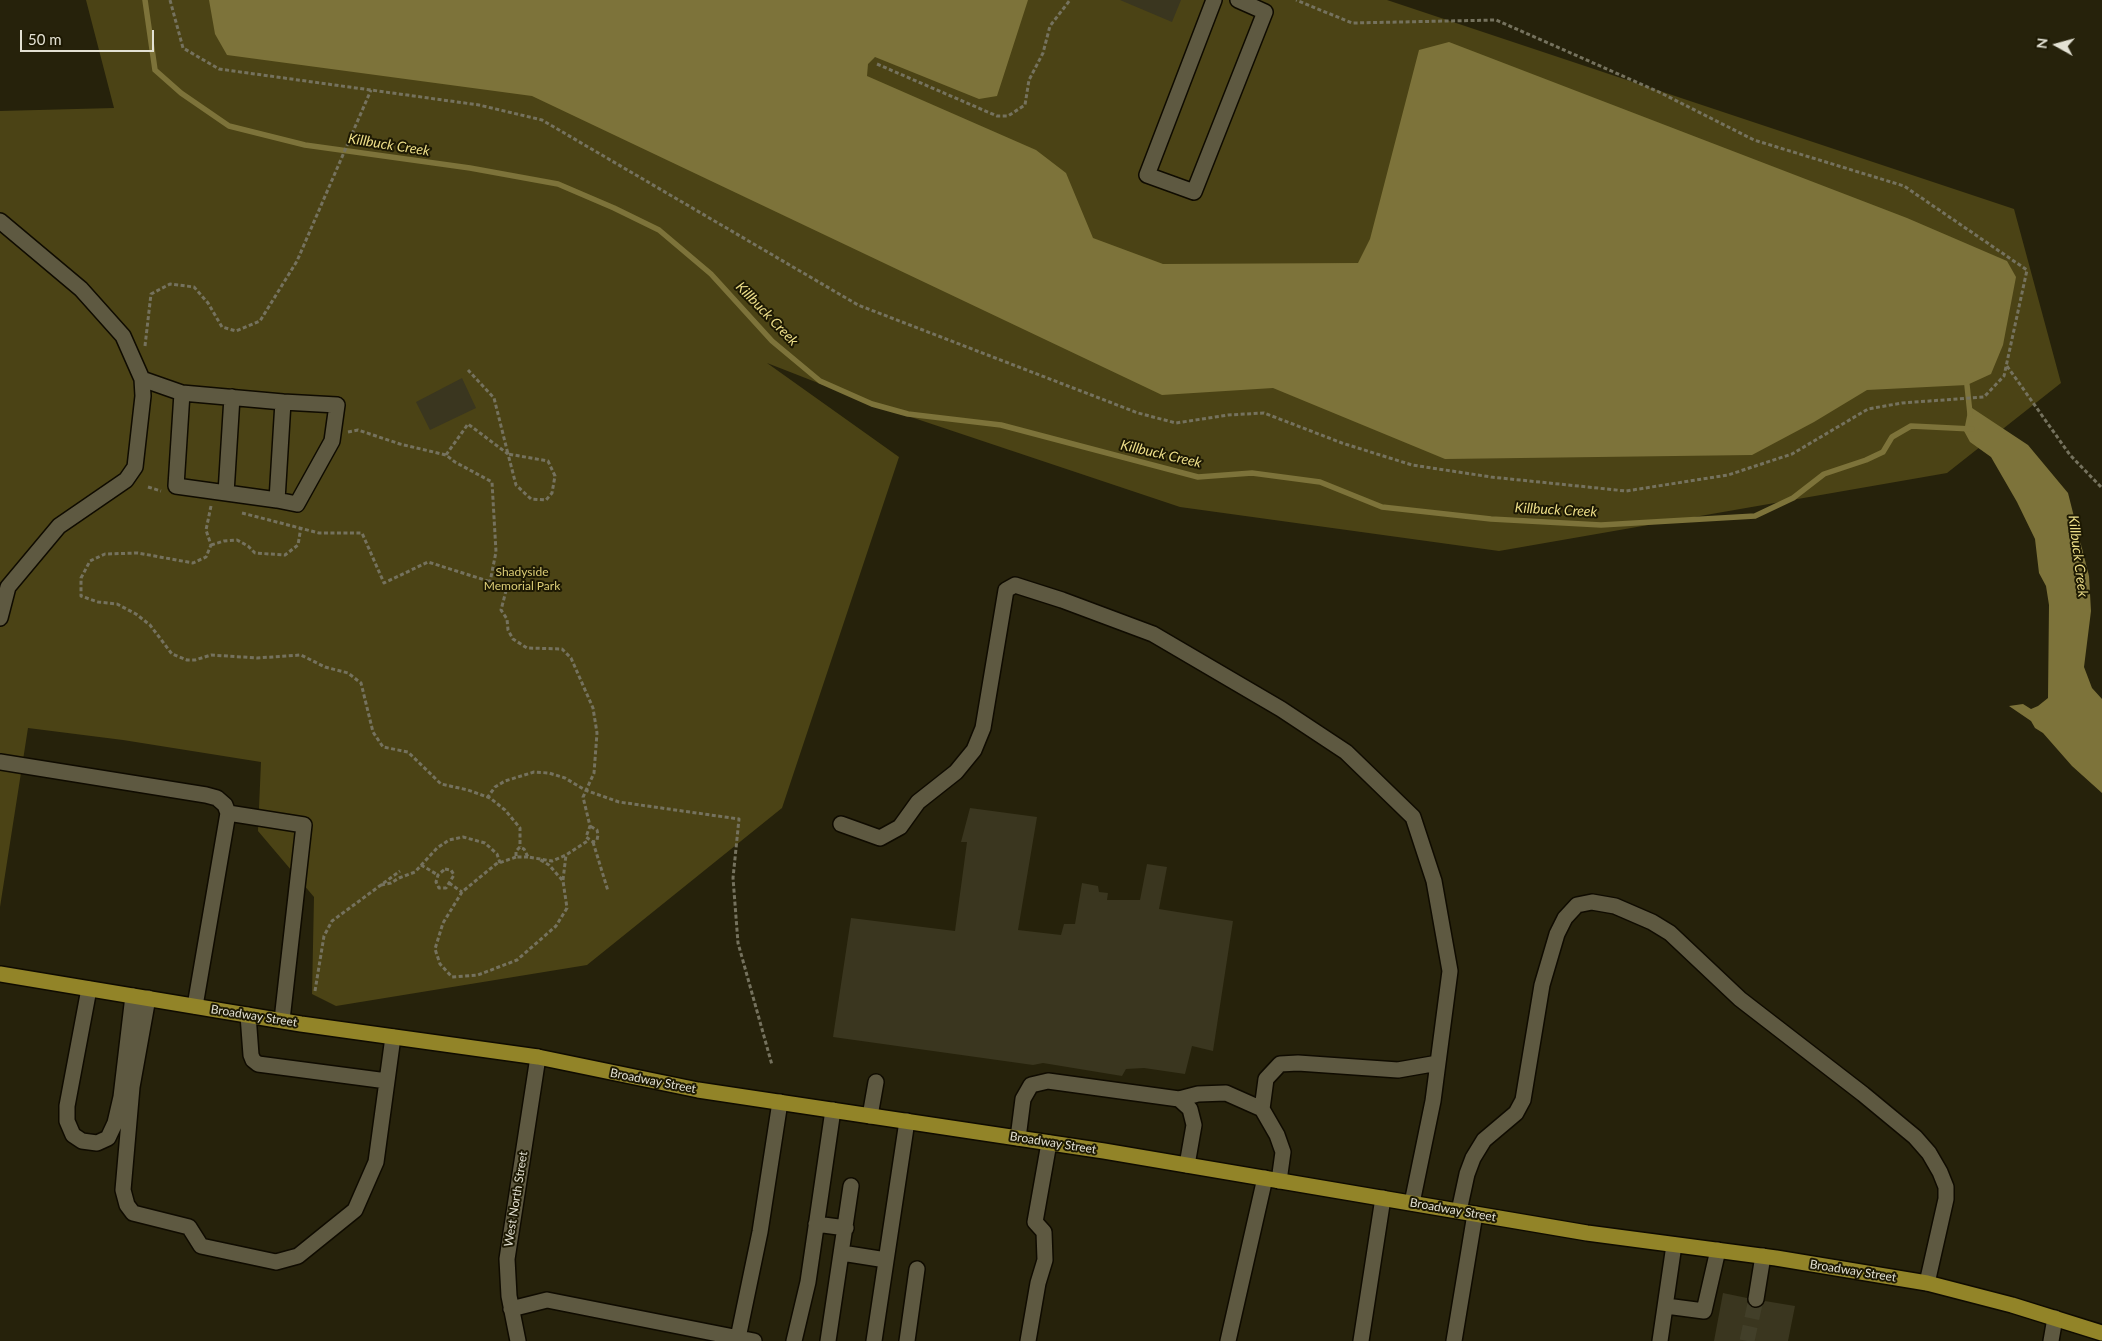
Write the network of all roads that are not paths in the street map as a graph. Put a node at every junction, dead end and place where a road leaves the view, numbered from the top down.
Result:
1 (1214, 0) edge
2 (1238, 0) edge
3 (0, 221) edge
4 (142, 379) junction
5 (182, 393) junction
6 (232, 398) junction
7 (283, 402) junction
8 (226, 493) junction
9 (277, 500) junction
10 (0, 618) edge
11 (0, 762) edge
12 (228, 812) junction
13 (841, 824) dead end
14 (0, 974) edge
15 (89, 989) junction
16 (133, 996) junction
17 (148, 998) junction
18 (195, 1006) junction
19 (248, 1015) junction
20 (282, 1020) junction
21 (393, 1037) junction
22 (538, 1057) junction
23 (1438, 1063) junction
24 (387, 1081) junction
25 (876, 1082) dead end
26 (1179, 1099) junction
27 (780, 1102) junction
28 (1262, 1109) junction
29 (833, 1110) junction
30 (870, 1116) junction
31 (907, 1121) junction
32 (1018, 1138) junction
33 (1049, 1143) junction
34 (1187, 1165) junction
35 (1272, 1180) junction
36 (851, 1186) dead end
37 (1383, 1198) junction
38 (1412, 1203) junction
39 (1460, 1211) junction
40 (1475, 1214) junction
41 (816, 1224) junction
42 (846, 1228) junction
43 (1674, 1245) junction
44 (1718, 1250) junction
45 (842, 1253) junction
46 (1762, 1256) junction
47 (886, 1260) junction
48 (917, 1269) dead end
49 (1927, 1283) junction
50 (1756, 1299) tunnel mouth
51 (1666, 1306) junction
52 (511, 1308) junction
53 (2055, 1318) junction
54 (2102, 1333) edge
55 (1029, 1337) edge
56 (738, 1338) junction
57 (518, 1341) edge
58 (754, 1341) edge
59 (794, 1341) edge
60 (828, 1341) edge
61 (874, 1341) edge
62 (907, 1341) edge
63 (1228, 1341) edge
64 (1361, 1341) edge
65 (1454, 1341) edge
66 (1660, 1341) edge
67 (2051, 1341) edge

1 - 2 street
3 - 4 street
4 - 5 street
4 - 10 street
5 - 6 street
5 - 8 street
6 - 7 street
6 - 8 street
7 - 9 street
7 - 9 street
8 - 9 street
11 - 12 street
12 - 18 street
12 - 20 street
13 - 23 street
14 - 15 main road, Broadway Street
15 - 16 main road, Broadway Street
15 - 16 street
16 - 17 main road, Broadway Street
17 - 18 main road, Broadway Street
17 - 24 street
18 - 19 main road, Broadway Street
19 - 20 main road, Broadway Street
19 - 24 street
20 - 21 main road, Broadway Street
21 - 22 main road, Broadway Street
21 - 24 street
22 - 27 main road, Broadway Street
22 - 52 street, West North Street
23 - 28 street
23 - 38 street
25 - 30 street
26 - 28 street
26 - 32 street
26 - 34 street
27 - 29 main road, Broadway Street
27 - 56 street
28 - 35 street
29 - 30 main road, Broadway Street
29 - 41 street
30 - 31 main road, Broadway Street
31 - 32 main road, Broadway Street
31 - 47 street
32 - 33 main road, Broadway Street
33 - 34 main road, Broadway Street
33 - 55 street
34 - 35 main road, Broadway Street
35 - 37 main road, Broadway Street
35 - 63 street
36 - 42 street
37 - 38 main road, Broadway Street
37 - 64 street
38 - 39 main road, Broadway Street
39 - 40 main road, Broadway Street
39 - 49 street
40 - 43 main road, Broadway Street
40 - 65 street
41 - 42 street
41 - 59 street
42 - 45 street
43 - 44 main road, Broadway Street
43 - 51 street
44 - 46 main road, Broadway Street
44 - 51 street
45 - 47 street
45 - 60 street
46 - 49 main road, Broadway Street
46 - 50 street
47 - 61 street
48 - 62 street
49 - 53 main road, Broadway Street
51 - 66 street
52 - 56 street
52 - 57 street, West North Street
53 - 54 main road, Broadway Street
53 - 67 street
56 - 58 street

